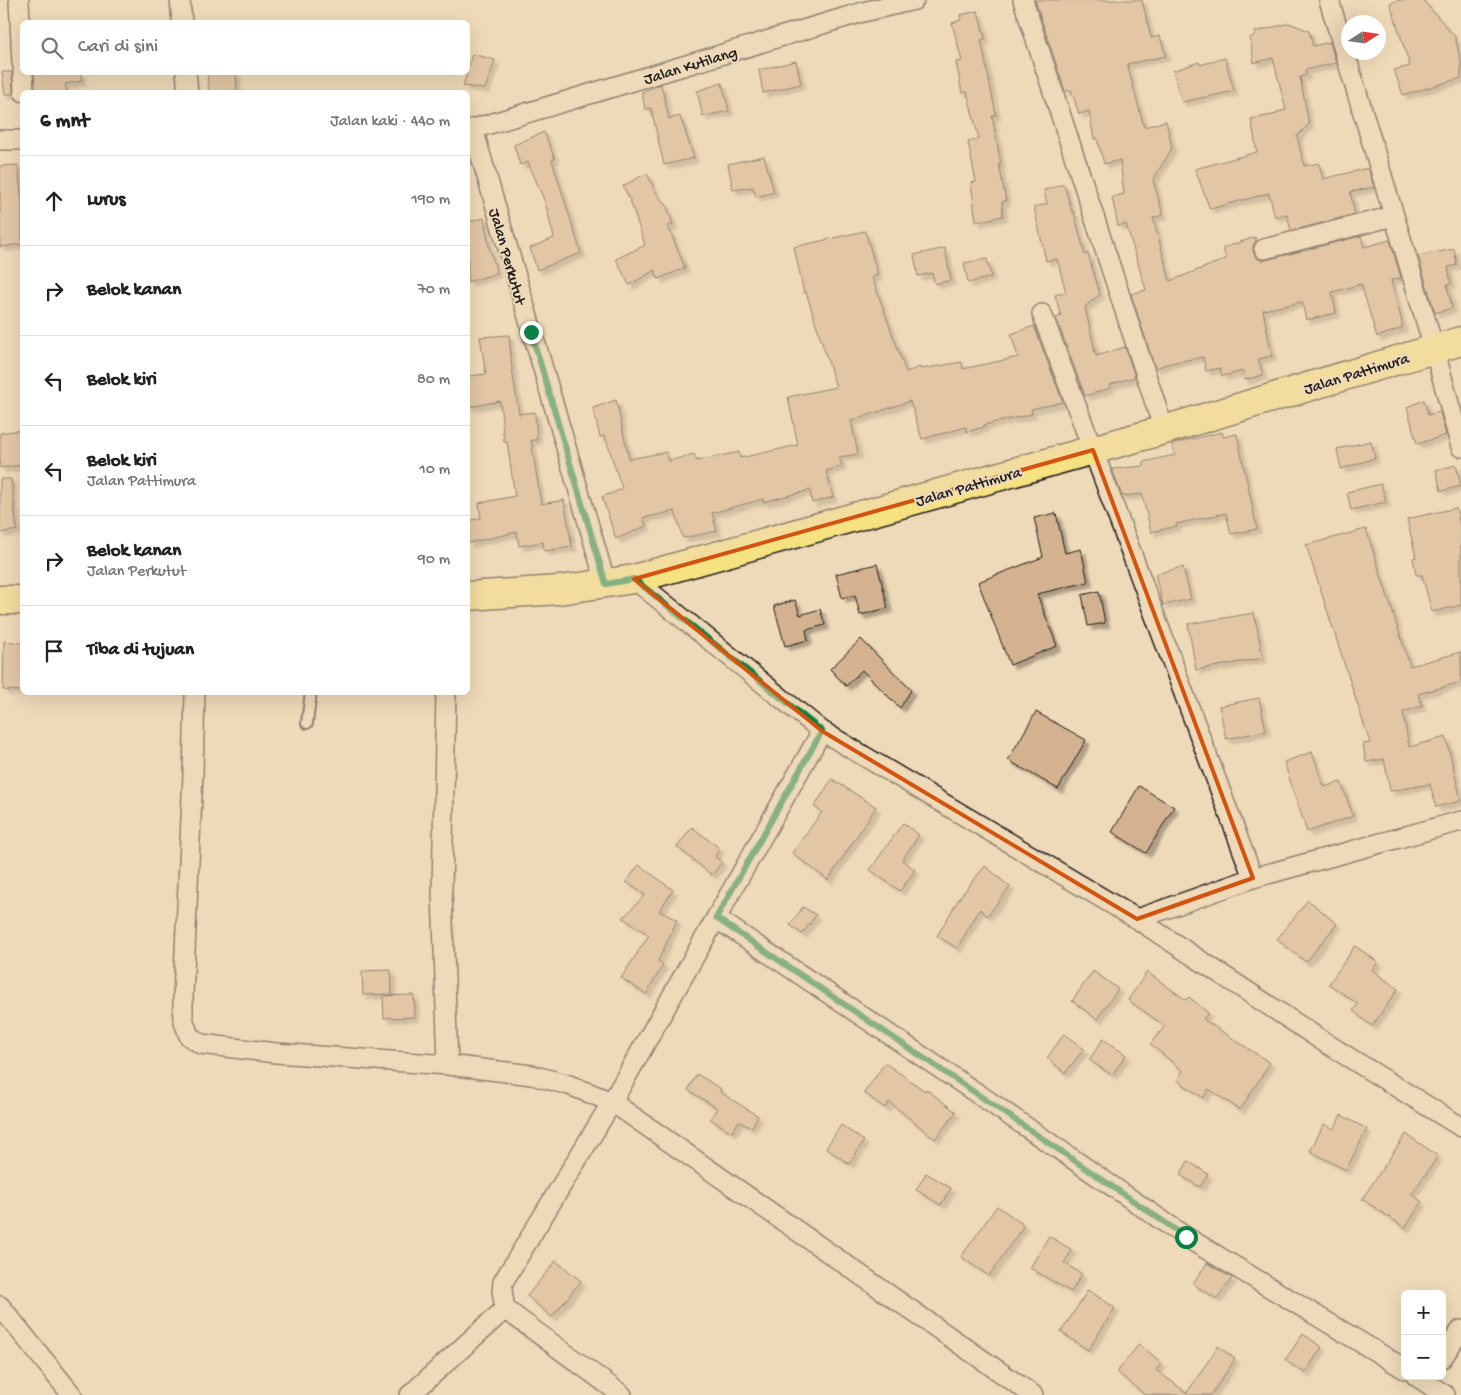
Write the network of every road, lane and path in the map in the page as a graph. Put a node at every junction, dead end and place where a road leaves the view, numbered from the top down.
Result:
1 (19, 0) edge
2 (180, 0) edge
3 (914, 0) edge
4 (1023, 0) edge
5 (1329, 0) edge
6 (182, 20) edge
7 (20, 21) edge
8 (23, 75) edge
9 (186, 75) edge
10 (24, 90) edge
11 (188, 90) edge
12 (470, 129) edge
13 (0, 140) edge
14 (20, 140) edge
15 (1394, 216) junction
16 (1264, 249) dead end
17 (1042, 314) dead end
18 (1461, 341) edge
19 (1434, 348) junction
20 (1164, 430) junction
21 (1461, 447) edge
22 (1093, 450) junction
23 (634, 579) junction
24 (606, 584) junction
25 (470, 596) edge
26 (0, 600) edge
27 (20, 600) edge
28 (195, 695) edge
29 (311, 695) edge
30 (446, 695) edge
31 (307, 723) dead end
32 (822, 731) junction
33 (1461, 821) edge
34 (1253, 878) junction
35 (716, 918) junction
36 (1137, 919) junction
37 (448, 1064) junction
38 (612, 1102) junction
39 (1461, 1127) edge
40 (0, 1306) edge
41 (505, 1309) junction
42 (1461, 1330) edge
43 (1446, 1352) edge
44 (1401, 1367) edge
45 (1423, 1382) edge
46 (72, 1395) edge
47 (410, 1395) edge
48 (622, 1395) edge
49 (1033, 1395) edge
50 (1446, 1395) edge

1 - 7 street
2 - 6 street
3 - 12 street, Jalan Kutilang
4 - 20 street
5 - 15 street
8 - 10 street
9 - 11 street
12 - 24 street, Jalan Perkutut
13 - 14 street
15 - 16 street
15 - 19 street
17 - 22 street
18 - 19 main road, Jalan Pattimura
19 - 20 main road, Jalan Pattimura
19 - 21 street
20 - 22 main road, Jalan Pattimura
22 - 23 main road, Jalan Pattimura
22 - 34 street
23 - 24 main road, Jalan Pattimura
23 - 32 street
24 - 25 main road, Jalan Pattimura
26 - 27 main road
28 - 37 street
29 - 31 lane
30 - 37 street
32 - 35 street
32 - 36 street
33 - 34 street
34 - 36 street
35 - 38 street
35 - 44 street
36 - 39 street
37 - 38 street
38 - 41 street
38 - 49 street
40 - 46 street
41 - 47 street
41 - 48 street
42 - 43 street
45 - 50 street

